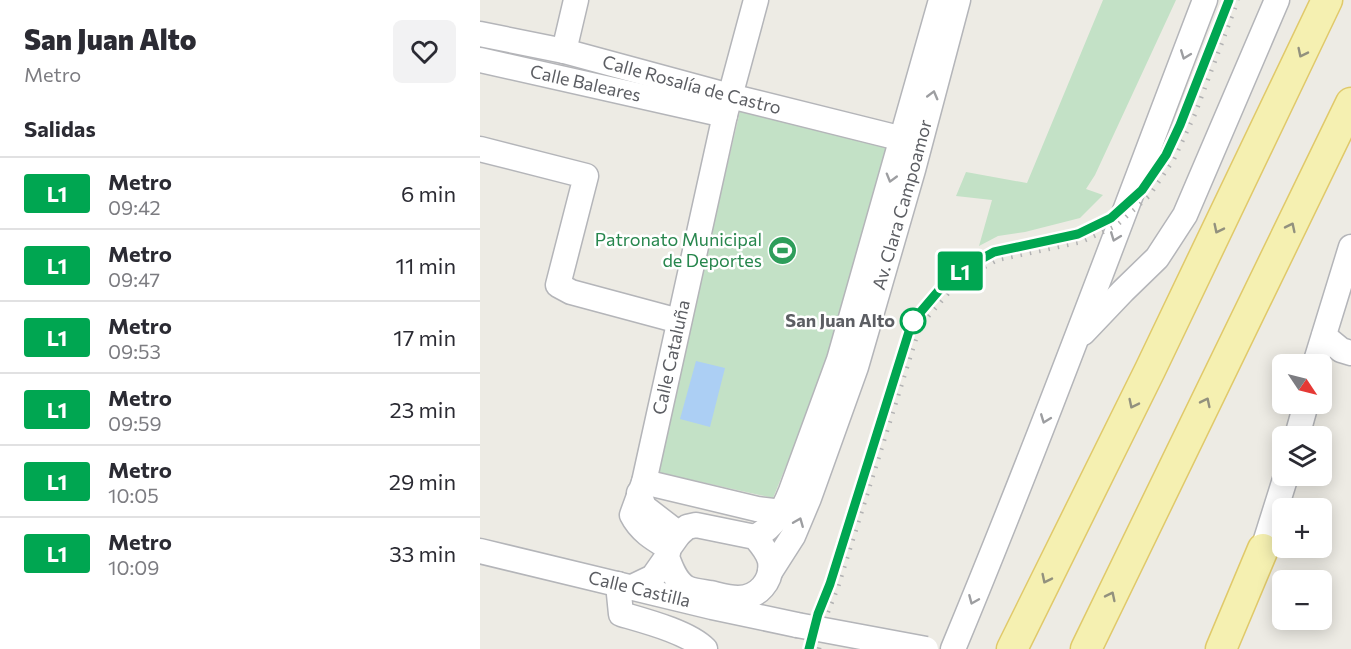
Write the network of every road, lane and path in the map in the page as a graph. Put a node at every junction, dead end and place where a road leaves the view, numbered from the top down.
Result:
1 (576, 0) edge
2 (756, 0) edge
3 (941, 0) edge
4 (958, 0) edge
5 (1206, 0) edge
6 (1277, 0) edge
7 (1327, 0) edge
8 (480, 34) edge
9 (564, 51) junction
10 (480, 60) edge
11 (1351, 103) edge
12 (728, 105) junction
13 (903, 139) junction
14 (480, 149) edge
15 (1351, 247) edge
16 (679, 321) junction
17 (1324, 336) junction
18 (1074, 343) junction
19 (1351, 352) edge
20 (1319, 354) edge
21 (1332, 363) edge
22 (1351, 365) edge
23 (1283, 486) edge
24 (642, 488) junction
25 (782, 512) junction
26 (755, 537) junction
27 (671, 546) junction
28 (1263, 549) joint
29 (480, 551) edge
30 (768, 578) junction
31 (624, 586) junction
32 (727, 601) junction
33 (794, 624) junction
34 (705, 649) edge
35 (926, 649) edge
36 (953, 649) edge
37 (1012, 649) edge
38 (1086, 649) edge
39 (1221, 649) edge

1 - 9 street
2 - 12 street, Calle Cataluña
3 - 13 street, Av. Clara Campoamor
30 -> 4 street, Av. Clara Campoamor
5 -> 18 street
6 - 18 street
7 -> 37 main road
8 - 9 street, Calle Rosalía de Castro
9 - 12 street, Calle Rosalía de Castro
10 - 12 street, Calle Baleares
38 -> 11 main road
12 - 13 street, Calle Rosalía de Castro
12 - 16 street, Calle Cataluña
13 -> 25 street, Av. Clara Campoamor
14 - 16 street
15 - 17 street
16 - 24 street, Calle Cataluña
17 - 19 street
17 - 20 street
18 -> 36 street
21 - 22 street
23 - 28 street
24 - 25 street
24 - 27 street, Calle Cataluña
25 - 26 street, Av. Clara Campoamor
26 - 27 street
26 - 30 street
27 - 31 street
27 - 32 street
28 - 39 main road
29 - 31 street, Calle Castilla
30 - 32 street
30 - 33 street
31 - 32 street, Calle Castilla
31 - 34 street
32 - 33 street
33 - 35 street, bridge

